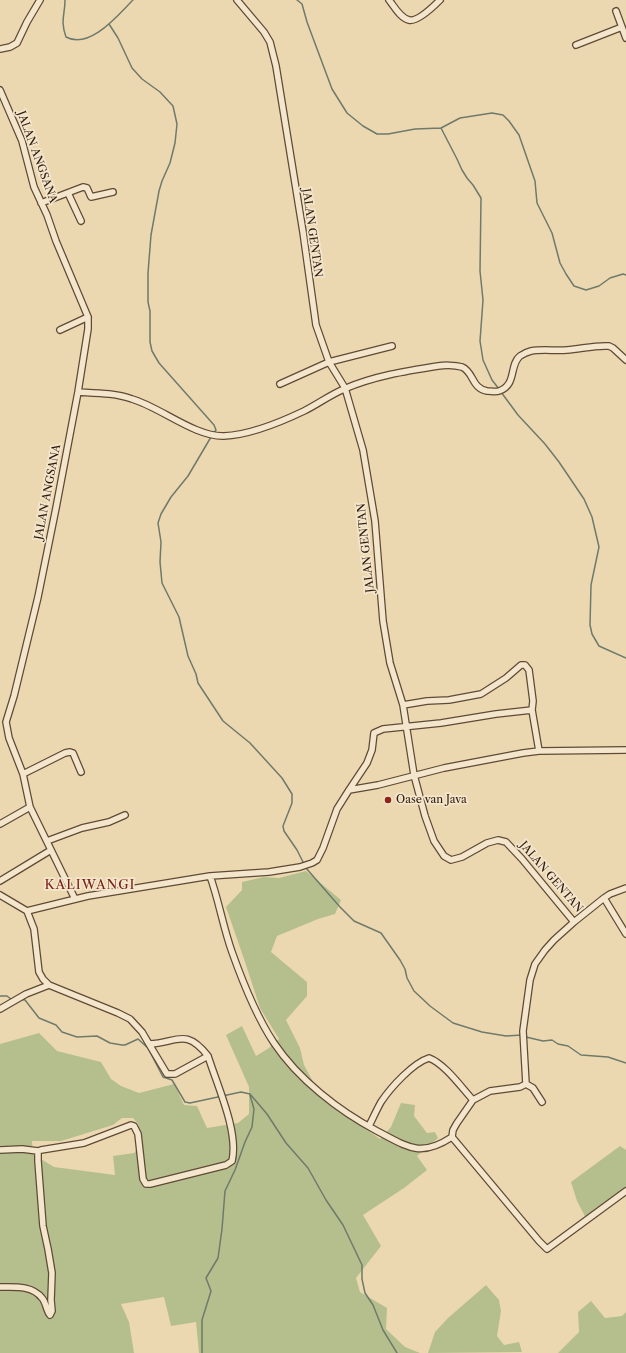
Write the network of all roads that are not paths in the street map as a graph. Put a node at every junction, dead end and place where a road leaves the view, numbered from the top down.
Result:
1 (40, 0) edge
2 (237, 0) edge
3 (389, 0) edge
4 (440, 0) edge
5 (616, 11) dead end
6 (622, 27) junction
7 (626, 38) edge
8 (576, 45) dead end
9 (0, 49) edge
10 (0, 90) edge
11 (113, 192) dead end
12 (68, 193) junction
13 (41, 202) junction
14 (81, 221) dead end
15 (88, 317) junction
16 (60, 330) dead end
17 (392, 346) dead end
18 (626, 360) edge
19 (329, 362) junction
20 (280, 384) dead end
21 (345, 388) junction
22 (78, 392) junction
23 (403, 705) junction
24 (532, 710) junction
25 (406, 726) junction
26 (626, 750) edge
27 (539, 751) junction
28 (81, 772) dead end
29 (23, 774) junction
30 (414, 775) junction
31 (349, 790) junction
32 (30, 807) junction
33 (125, 815) dead end
34 (0, 824) edge
35 (47, 841) junction
36 (51, 850) junction
37 (210, 876) junction
38 (0, 881) edge
39 (626, 888) edge
40 (0, 895) edge
41 (604, 898) junction
42 (75, 899) junction
43 (27, 911) junction
44 (574, 922) junction
45 (626, 934) edge
46 (49, 985) junction
47 (0, 1009) edge
48 (149, 1044) junction
49 (208, 1056) junction
50 (526, 1084) junction
51 (472, 1100) junction
52 (542, 1102) dead end
53 (368, 1126) junction
54 (452, 1137) junction
55 (0, 1150) edge
56 (38, 1152) junction
57 (626, 1191) edge
58 (0, 1287) edge

1 - 9 street
2 - 19 street, JALAN GENTAN
3 - 4 street
5 - 6 street
6 - 7 street
6 - 8 street
10 - 13 street, JALAN ANGSANA
11 - 12 street
12 - 13 street
12 - 14 street
13 - 15 street, JALAN ANGSANA
15 - 16 street
15 - 22 street, JALAN ANGSANA
17 - 19 street
18 - 21 street
19 - 20 street
19 - 21 street, JALAN GENTAN
21 - 22 street
21 - 23 street, JALAN GENTAN
22 - 29 street, JALAN ANGSANA
23 - 24 street
23 - 25 street, JALAN GENTAN
24 - 25 street
24 - 27 street
25 - 30 street, JALAN GENTAN
25 - 31 street
26 - 27 street
27 - 30 street
28 - 29 street
29 - 32 street, JALAN ANGSANA
30 - 31 street
30 - 44 street, JALAN GENTAN
31 - 37 street
32 - 34 street
32 - 35 street, JALAN ANGSANA
33 - 35 street
35 - 36 street, JALAN ANGSANA
36 - 38 street
36 - 42 street, JALAN ANGSANA
37 - 42 street
37 - 53 street
39 - 41 street, JALAN GENTAN
40 - 43 street
41 - 44 street, JALAN GENTAN
41 - 45 street
42 - 43 street
43 - 46 street
44 - 50 street
46 - 47 street
46 - 48 street
48 - 49 street
48 - 49 street
49 - 56 street
50 - 51 street
50 - 52 street
51 - 53 street
51 - 54 street
53 - 54 street
54 - 57 street
55 - 56 street
56 - 58 street

